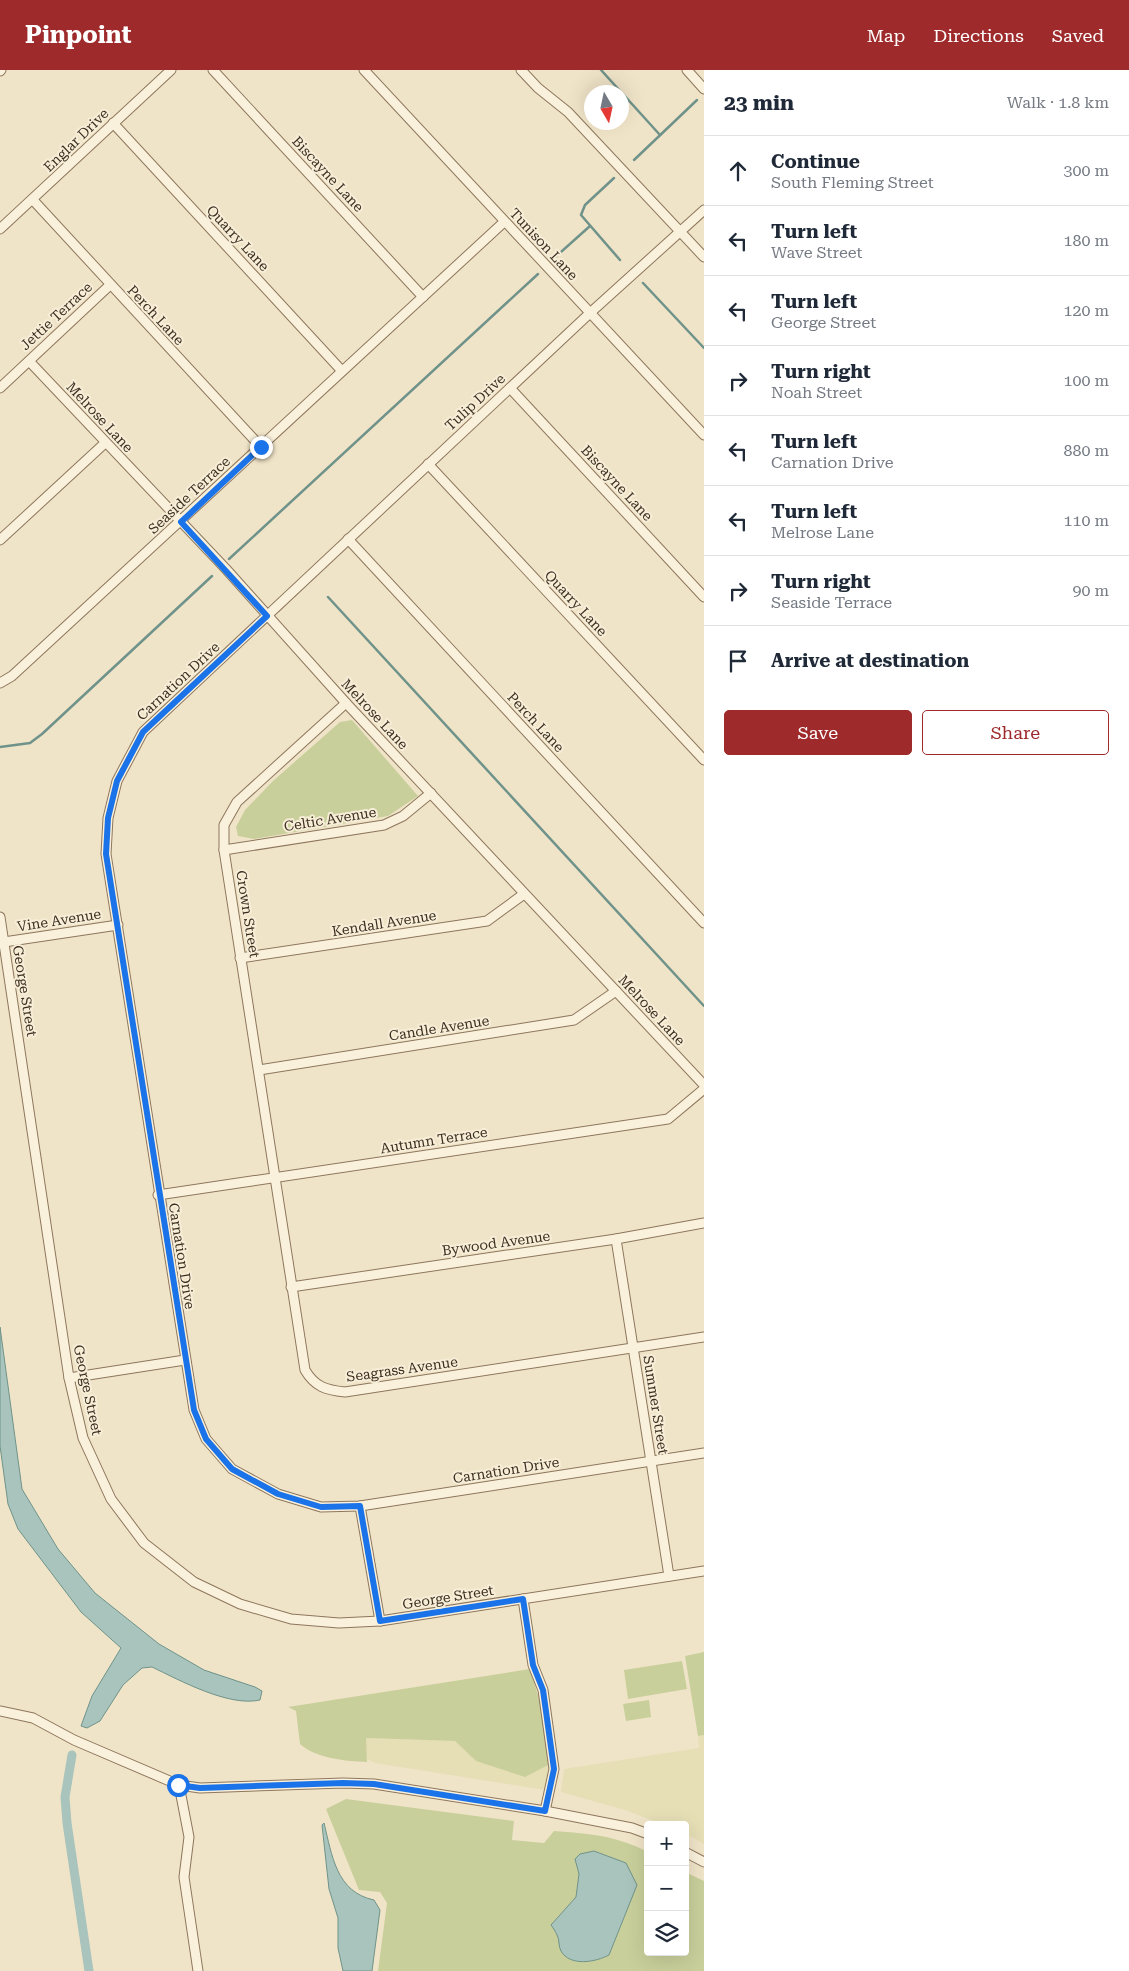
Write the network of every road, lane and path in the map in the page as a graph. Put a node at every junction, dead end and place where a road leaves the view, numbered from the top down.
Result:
1 (171, 70) edge
2 (213, 70) edge
3 (364, 70) edge
4 (521, 70) edge
5 (687, 70) edge
6 (704, 89) edge
7 (113, 123) junction
8 (33, 200) junction
9 (704, 210) edge
10 (504, 222) junction
11 (0, 229) edge
12 (680, 232) junction
13 (704, 257) edge
14 (110, 285) junction
15 (424, 297) junction
16 (590, 313) junction
17 (29, 360) junction
18 (342, 371) junction
19 (0, 388) edge
20 (510, 388) junction
21 (704, 435) edge
22 (105, 443) junction
23 (261, 447) junction
24 (428, 464) junction
25 (181, 522) junction
26 (348, 539) junction
27 (0, 540) edge
28 (704, 597) edge
29 (267, 616) junction
30 (0, 683) edge
31 (346, 703) junction
32 (704, 760) edge
33 (431, 793) junction
34 (224, 850) junction
35 (524, 894) junction
36 (0, 917) edge
37 (704, 923) edge
38 (118, 925) junction
39 (4, 942) junction
40 (240, 958) junction
41 (616, 992) junction
42 (259, 1070) junction
43 (704, 1085) edge
44 (704, 1089) edge
45 (274, 1177) junction
46 (158, 1195) junction
47 (704, 1223) edge
48 (616, 1239) junction
49 (291, 1287) junction
50 (704, 1337) edge
51 (632, 1347) junction
52 (185, 1360) junction
53 (70, 1378) junction
54 (704, 1453) edge
55 (651, 1461) junction
56 (360, 1506) junction
57 (704, 1571) edge
58 (669, 1576) junction
59 (523, 1599) junction
60 (380, 1621) junction
61 (0, 1710) edge
62 (178, 1785) junction
63 (545, 1811) junction
64 (644, 1832) edge
65 (689, 1854) edge
66 (704, 1862) edge
67 (198, 1971) edge

1 - 7 street, Englar Drive
2 - 15 street, Biscayne Lane
3 - 10 street, Tunison Lane
4 - 12 street
5 - 6 street
7 - 8 street, Englar Drive
7 - 18 street, Quarry Lane
8 - 11 street, Englar Drive
8 - 14 street, Perch Lane
9 - 12 street, Tulip Drive
10 - 15 street, Seaside Terrace
10 - 16 street, Tunison Lane
12 - 13 street
12 - 16 street, Tulip Drive
14 - 17 street, Jettie Terrace
14 - 23 street, Perch Lane
15 - 18 street, Seaside Terrace
16 - 20 street, Tulip Drive
16 - 21 street, Tunison Lane
17 - 19 street, Jettie Terrace
17 - 22 street, Melrose Lane
18 - 23 street, Seaside Terrace
20 - 24 street, Tulip Drive
20 - 28 street, Biscayne Lane
22 - 25 street, Melrose Lane
22 - 27 street
23 - 25 street, Seaside Terrace
24 - 26 street, Tulip Drive
24 - 32 street, Quarry Lane
25 - 29 street, Melrose Lane
25 - 30 street, Seaside Terrace
26 - 29 street, Tulip Drive
26 - 37 street, Perch Lane
29 - 31 street, Melrose Lane
29 - 38 street, Carnation Drive
31 - 33 street, Melrose Lane
31 - 34 street, Crown Street
33 - 34 street, Celtic Avenue
33 - 35 street, Melrose Lane
34 - 40 street, Crown Street
35 - 40 street, Kendall Avenue
35 - 41 street, Melrose Lane
36 - 39 street, George Street
38 - 39 street, Vine Avenue
38 - 46 street, Carnation Drive
39 - 53 street, George Street
40 - 42 street, Crown Street
41 - 42 street, Candle Avenue
41 - 43 street, Melrose Lane
42 - 45 street, Crown Street
44 - 45 street, Autumn Terrace
45 - 46 street, Autumn Terrace
45 - 49 street, Seagrass Avenue
46 - 52 street, Carnation Drive
47 - 48 street, Bywood Avenue
48 - 49 street, Bywood Avenue
48 - 51 street, Summer Street
49 - 51 street, Seagrass Avenue
50 - 51 street, Seagrass Avenue
51 - 55 street, Summer Street
52 - 53 street
52 - 56 street, Carnation Drive
53 - 60 street, George Street
54 - 55 street, Carnation Drive
55 - 56 street, Carnation Drive
55 - 58 street, Summer Street
56 - 60 street
57 - 58 street, George Street
58 - 59 street, George Street
59 - 60 street, George Street
59 - 63 street
61 - 62 street
62 - 63 street
62 - 67 street
63 - 64 street
65 - 66 street

